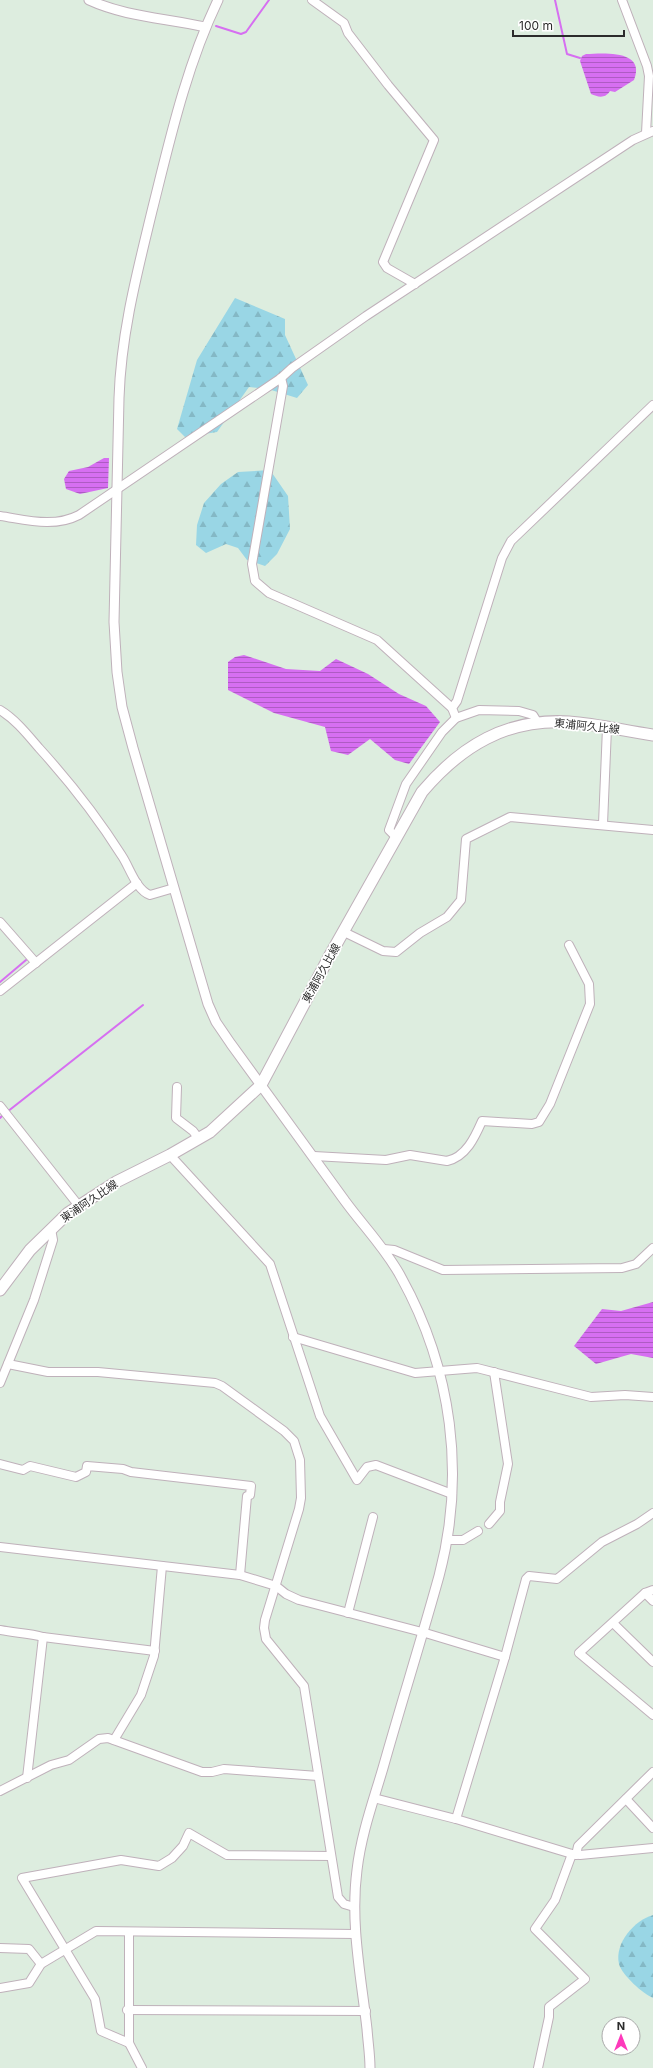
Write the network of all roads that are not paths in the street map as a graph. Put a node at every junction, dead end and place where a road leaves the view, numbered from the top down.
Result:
1 (89, 0) edge
2 (218, 0) edge
3 (312, 0) edge
4 (622, 0) edge
5 (205, 27) junction
6 (650, 132) edge
7 (415, 284) junction
8 (281, 378) junction
9 (653, 405) edge
10 (117, 490) junction
11 (0, 516) edge
12 (452, 708) junction
13 (0, 710) edge
14 (456, 718) junction
15 (538, 723) junction
16 (607, 728) junction
17 (653, 735) edge
18 (603, 824) junction
19 (653, 830) edge
20 (396, 837) junction
21 (137, 883) junction
22 (174, 888) junction
23 (0, 922) edge
24 (344, 932) junction
25 (569, 945) dead end
26 (36, 963) junction
27 (0, 991) edge
28 (261, 1086) junction
29 (177, 1087) dead end
30 (0, 1106) edge
31 (198, 1139) junction
32 (170, 1155) junction
33 (314, 1156) junction
34 (79, 1206) junction
35 (51, 1228) junction
36 (653, 1248) edge
37 (384, 1249) junction
38 (0, 1290) edge
39 (293, 1337) junction
40 (8, 1364) junction
41 (439, 1370) junction
42 (494, 1372) junction
43 (0, 1383) edge
44 (653, 1397) edge
45 (0, 1464) edge
46 (452, 1494) junction
47 (653, 1512) edge
48 (373, 1517) dead end
49 (489, 1524) dead end
50 (478, 1531) dead end
51 (447, 1540) junction
52 (0, 1547) edge
53 (162, 1566) junction
54 (240, 1575) junction
55 (276, 1586) junction
56 (649, 1592) edge
57 (653, 1602) edge
58 (348, 1613) junction
59 (613, 1623) junction
60 (0, 1630) edge
61 (422, 1632) junction
62 (43, 1637) junction
63 (155, 1650) junction
64 (505, 1657) junction
65 (653, 1662) edge
66 (652, 1713) edge
67 (114, 1740) junction
68 (653, 1772) edge
69 (318, 1776) junction
70 (27, 1778) junction
71 (0, 1791) edge
72 (374, 1798) junction
73 (626, 1799) junction
74 (456, 1819) junction
75 (653, 1828) edge
76 (653, 1848) edge
77 (574, 1854) junction
78 (331, 1856) junction
79 (354, 1907) junction
80 (129, 1932) junction
81 (355, 1934) junction
82 (0, 1948) edge
83 (65, 1950) junction
84 (41, 1964) junction
85 (0, 1988) edge
86 (128, 2010) junction
87 (366, 2011) junction
88 (129, 2043) junction
89 (142, 2068) edge
90 (370, 2068) edge
91 (538, 2068) edge

1 - 5 street
2 - 5 street
3 - 7 street
4 - 6 street
5 - 10 street
6 - 7 street
7 - 8 street
8 - 10 street
8 - 12 street
9 - 12 street
10 - 11 street
10 - 22 street
12 - 14 street
13 - 21 street
14 - 15 street
14 - 20 street
15 - 16 main road, 東浦阿久比線
15 - 20 main road, 東浦阿久比線
16 - 17 main road, 東浦阿久比線
16 - 18 street
18 - 19 street
18 - 24 street
20 - 24 main road, 東浦阿久比線
21 - 22 street
21 - 26 street
22 - 28 street
23 - 26 street
24 - 28 main road, 東浦阿久比線
25 - 33 street
26 - 27 street
28 - 31 main road, 東浦阿久比線
28 - 33 street
29 - 31 street
30 - 34 street
31 - 32 main road, 東浦阿久比線
32 - 34 main road, 東浦阿久比線
32 - 39 street
33 - 37 street
34 - 35 main road, 東浦阿久比線
35 - 38 main road, 東浦阿久比線
35 - 40 street
36 - 37 street
37 - 41 street
39 - 41 street
39 - 46 street
40 - 43 street
40 - 55 street
41 - 42 street
41 - 46 street
42 - 44 street
42 - 49 street
45 - 54 street
46 - 51 street
47 - 64 street
48 - 58 street
50 - 51 street
51 - 61 street
52 - 53 street
53 - 54 street
53 - 63 street
54 - 55 street
55 - 58 street
55 - 69 street
56 - 57 street
56 - 59 street
58 - 61 street
59 - 65 street
59 - 66 street
60 - 62 street
61 - 64 street
61 - 72 street
62 - 63 street
62 - 70 street
63 - 67 street
64 - 74 street
67 - 69 street
67 - 70 street
68 - 73 street
69 - 78 street
70 - 71 street
72 - 74 street
72 - 79 street
73 - 75 street
73 - 77 street
74 - 77 street
76 - 77 street
77 - 91 street
78 - 79 street
78 - 83 street
79 - 81 street
80 - 81 street
80 - 83 street
80 - 86 street
81 - 87 street
82 - 84 street
83 - 84 street
83 - 88 street
84 - 85 street
86 - 87 street
86 - 88 street
87 - 90 street
88 - 89 street

